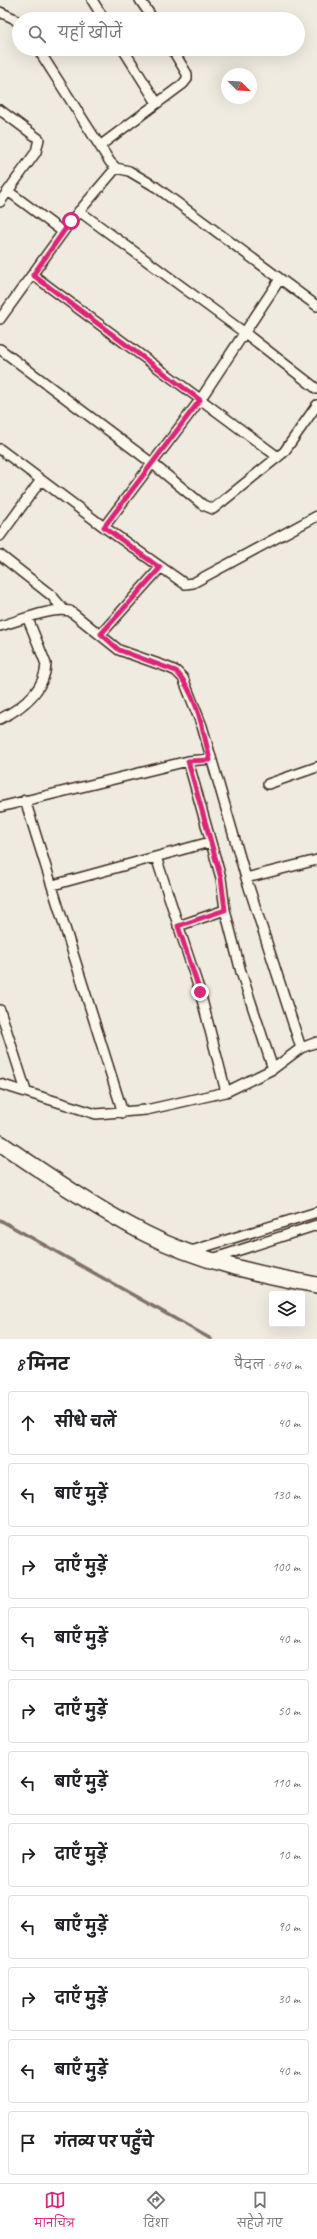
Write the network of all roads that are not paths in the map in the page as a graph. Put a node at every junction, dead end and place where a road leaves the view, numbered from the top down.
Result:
1 (92, 0) edge
2 (140, 0) edge
3 (0, 12) edge
4 (100, 12) edge
5 (148, 12) edge
6 (12, 18) edge
7 (43, 56) edge
8 (128, 56) edge
9 (176, 56) edge
10 (158, 103) junction
11 (0, 110) edge
12 (101, 145) junction
13 (116, 168) junction
14 (8, 191) junction
15 (0, 202) edge
16 (79, 211) junction
17 (63, 232) junction
18 (33, 275) junction
19 (280, 279) junction
20 (317, 306) edge
21 (0, 319) edge
22 (245, 333) junction
23 (0, 349) edge
24 (317, 389) edge
25 (200, 400) junction
26 (317, 405) edge
27 (0, 449) edge
28 (278, 457) junction
29 (153, 464) junction
30 (41, 480) junction
31 (317, 516) edge
32 (104, 527) junction
33 (0, 536) edge
34 (0, 555) edge
35 (160, 568) junction
36 (64, 610) junction
37 (28, 619) junction
38 (0, 626) edge
39 (101, 634) junction
40 (0, 719) edge
41 (210, 760) junction
42 (188, 761) junction
43 (317, 766) edge
44 (268, 784) dead end
45 (26, 800) junction
46 (0, 807) edge
47 (210, 842) junction
48 (156, 857) junction
49 (317, 860) edge
50 (246, 878) junction
51 (53, 885) junction
52 (225, 910) junction
53 (178, 926) junction
54 (0, 1010) edge
55 (317, 1042) edge
56 (301, 1048) junction
57 (273, 1069) junction
58 (0, 1084) edge
59 (26, 1091) junction
60 (226, 1092) junction
61 (123, 1113) junction
62 (0, 1143) edge
63 (314, 1213) edge
64 (316, 1226) edge
65 (188, 1252) junction
66 (210, 1259) junction
67 (317, 1285) edge

1 - 4 street
2 - 5 street
3 - 6 street
7 - 12 street
8 - 10 street
9 - 10 street
10 - 12 street
11 - 14 street
12 - 13 street
13 - 16 street
13 - 19 street
14 - 15 street
14 - 17 street
16 - 17 street
16 - 22 street
17 - 18 street
18 - 21 street
18 - 25 street
19 - 20 street
19 - 22 street
22 - 24 street
22 - 25 street
23 - 29 street
25 - 28 street
25 - 29 street
26 - 28 street
27 - 30 street
28 - 29 street
29 - 32 street
30 - 32 street
30 - 33 street
31 - 35 street
32 - 35 street
34 - 36 street
35 - 39 street
36 - 37 street
36 - 39 street
37 - 38 street
37 - 40 street
39 - 41 street
41 - 42 street
41 - 50 street
42 - 45 street
42 - 47 street
43 - 44 street
45 - 46 street
45 - 51 street
47 - 48 street
47 - 52 street
48 - 51 street
48 - 53 street
49 - 50 street
50 - 56 street
51 - 61 street
52 - 53 street
52 - 57 street
53 - 60 street
54 - 59 street
55 - 56 street
56 - 57 street
57 - 60 street
58 - 59 street
59 - 61 street
60 - 61 street
62 - 65 main road
63 - 64 street
63 - 65 street
64 - 66 street
65 - 66 main road
66 - 67 main road

